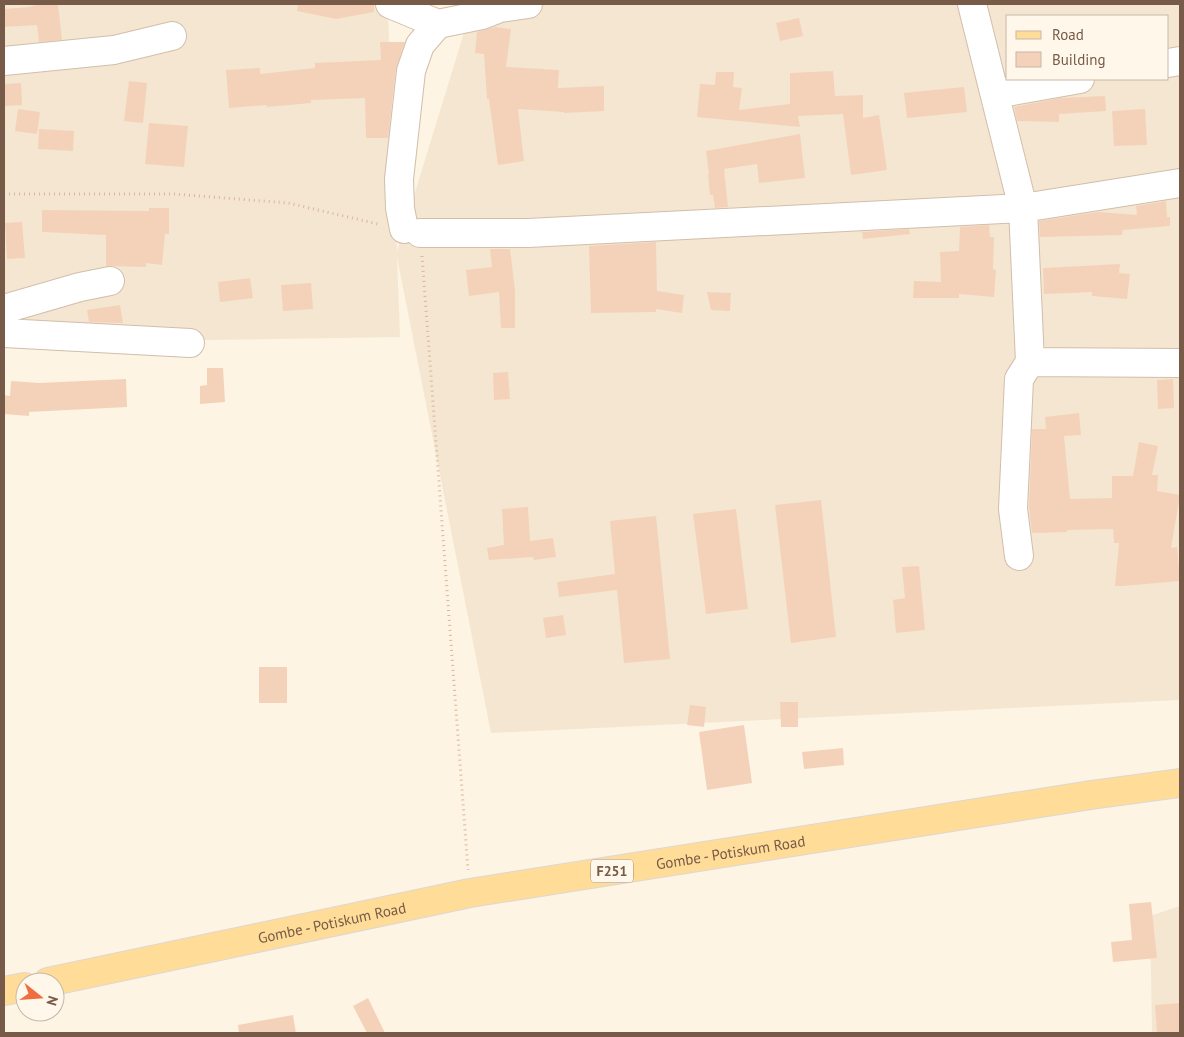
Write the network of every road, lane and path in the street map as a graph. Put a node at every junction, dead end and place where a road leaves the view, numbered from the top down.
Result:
1 (390, 4) edge
2 (528, 4) edge
3 (972, 4) edge
4 (501, 6) edge
5 (438, 24) junction
6 (172, 36) dead end
7 (4, 61) edge
8 (1074, 80) edge
9 (995, 94) junction
10 (1180, 183) edge
11 (4, 194) edge
12 (1023, 208) junction
13 (412, 231) junction
14 (110, 281) dead end
15 (4, 309) edge
16 (4, 333) edge
17 (190, 343) dead end
18 (1030, 362) junction
19 (1180, 362) edge
20 (1019, 556) dead end
21 (1180, 783) edge
22 (470, 894) junction
23 (65, 978) edge

1 - 5 street
2 - 4 street
3 - 9 street
4 - 5 street
5 - 13 street
6 - 7 street
8 - 9 street
9 - 12 street
10 - 12 street
11 - 13 path
12 - 13 street
12 - 18 street
13 - 22 path
14 - 15 street
16 - 17 street
18 - 19 street
18 - 20 street
21 - 22 main road, Gombe - Potiskum Road / F251
22 - 23 main road, Gombe - Potiskum Road / F251

